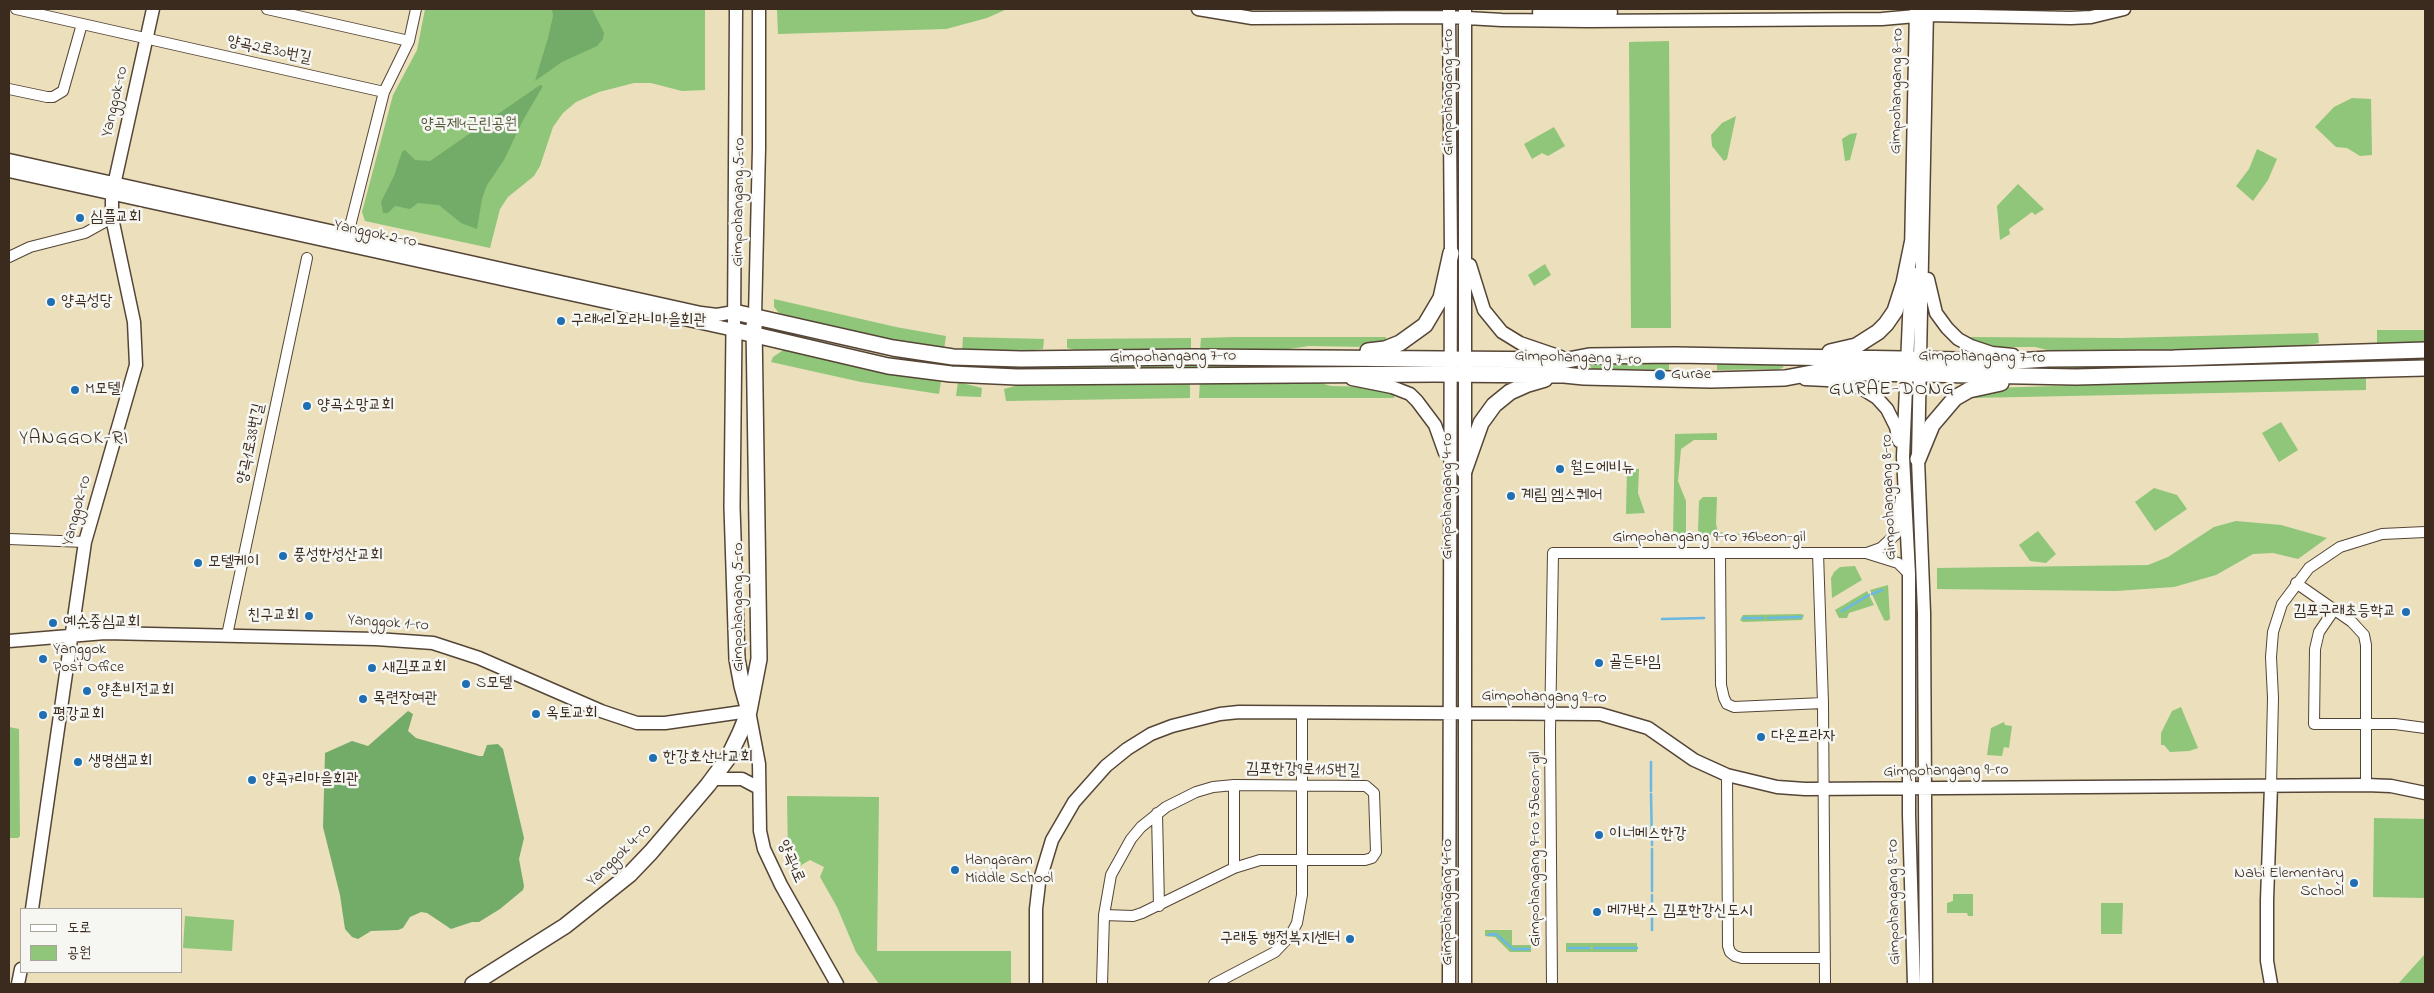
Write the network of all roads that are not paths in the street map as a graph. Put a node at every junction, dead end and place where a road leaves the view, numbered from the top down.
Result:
1 (16, 9) edge
2 (153, 9) edge
3 (267, 9) edge
4 (416, 9) edge
5 (736, 9) edge
6 (759, 9) edge
7 (1198, 9) edge
8 (2124, 9) edge
9 (1922, 12) edge
10 (1449, 13) edge
11 (1465, 13) edge
12 (82, 24) junction
13 (147, 38) junction
14 (409, 41) junction
15 (9, 89) edge
16 (384, 92) junction
17 (9, 160) edge
18 (9, 171) edge
19 (113, 188) junction
20 (112, 218) junction
21 (346, 240) junction
22 (1917, 244) junction
23 (1451, 253) junction
24 (1466, 253) junction
25 (9, 258) edge
26 (307, 258) dead end
27 (734, 312) junction
28 (755, 317) junction
29 (734, 330) junction
30 (754, 335) junction
31 (784, 342) junction
32 (2425, 350) edge
33 (1797, 357) junction
34 (1305, 358) junction
35 (1450, 359) junction
36 (1466, 359) junction
37 (2048, 359) junction
38 (1568, 360) junction
39 (754, 367) junction
40 (1913, 368) junction
41 (2425, 368) edge
42 (1330, 374) junction
43 (1450, 374) junction
44 (1466, 374) junction
45 (1564, 375) junction
46 (2076, 377) junction
47 (1785, 378) junction
48 (1910, 458) junction
49 (1457, 473) junction
50 (1904, 483) junction
51 (2425, 532) edge
52 (9, 539) edge
53 (85, 542) junction
54 (1818, 553) junction
55 (1866, 553) junction
56 (1720, 554) junction
57 (1909, 574) junction
58 (2296, 583) junction
59 (2334, 610) junction
60 (72, 635) junction
61 (227, 636) junction
62 (9, 642) edge
63 (1823, 704) junction
64 (749, 712) junction
65 (1550, 712) junction
66 (1302, 713) junction
67 (1463, 713) junction
68 (1449, 714) junction
69 (2366, 723) junction
70 (2425, 728) edge
71 (1727, 775) junction
72 (713, 779) junction
73 (1234, 785) junction
74 (1301, 786) junction
75 (2271, 786) junction
76 (2366, 786) junction
77 (759, 788) junction
78 (1909, 788) junction
79 (1924, 788) junction
80 (1824, 789) junction
81 (2425, 793) edge
82 (1157, 813) junction
83 (1302, 860) junction
84 (1234, 868) junction
85 (1159, 906) junction
86 (32, 908) edge
87 (1104, 915) junction
88 (1824, 958) junction
89 (473, 984) edge
90 (837, 984) edge
91 (1036, 984) edge
92 (1102, 984) edge
93 (1214, 984) edge
94 (1449, 984) edge
95 (1465, 984) edge
96 (1552, 984) edge
97 (1825, 984) edge
98 (1914, 984) edge
99 (1926, 984) edge
100 (2271, 984) edge

1 - 12 street, 양곡2로30번길
2 - 13 street, Yanggok-ro
3 - 14 street
4 - 14 street
5 - 27 street, Gimpohangang 5-ro
6 - 28 street, Gimpohangang 5-ro
7 - 10 street
8 - 9 street
9 - 11 street
9 - 22 street, Gimpohangang 8-ro
10 - 11 street
10 - 23 street, Gimpohangang 4-ro
11 - 24 street, Gimpohangang 4-ro
12 - 13 street, 양곡2로30번길
12 - 15 street
13 - 16 street, 양곡2로30번길
13 - 19 street, Yanggok-ro
14 - 16 street
16 - 21 street
17 - 19 street, Yanggok 2-ro
18 - 19 street, Yanggok 2-ro
19 - 20 street, Yanggok-ro
19 - 21 street, Yanggok 2-ro
20 - 25 street
20 - 53 street, Yanggok-ro
21 - 27 street, Yanggok 2-ro
21 - 29 street, Yanggok 2-ro
22 - 33 main road
22 - 37 street
22 - 40 street, Gimpohangang 8-ro
23 - 34 main road
23 - 35 street, Gimpohangang 4-ro
24 - 36 street, Gimpohangang 4-ro
24 - 38 street
26 - 61 street, 양곡1로38번길
27 - 28 main road, Gimpohangang 7-ro
27 - 29 street, Gimpohangang 5-ro
28 - 30 main road, Gimpohangang 5-ro
28 - 34 main road, Gimpohangang 7-ro
29 - 30 main road, Gimpohangang 7-ro
29 - 64 main road, Gimpohangang 5-ro
30 - 31 main road, Gimpohangang 7-ro
30 - 39 main road, Gimpohangang 5-ro
31 - 39 main road
31 - 42 main road, Gimpohangang 7-ro
32 - 37 main road, Gimpohangang 7-ro
33 - 38 main road, Gimpohangang 7-ro
33 - 40 main road, Gimpohangang 7-ro
34 - 35 main road, Gimpohangang 7-ro
35 - 36 main road, Gimpohangang 7-ro
35 - 43 street, Gimpohangang 4-ro
36 - 38 main road, Gimpohangang 7-ro
36 - 44 street, Gimpohangang 4-ro
37 - 40 main road, Gimpohangang 7-ro
39 - 64 main road, Gimpohangang 5-ro
40 - 46 main road, Gimpohangang 7-ro
40 - 47 main road, Gimpohangang 7-ro
40 - 48 street, Gimpohangang 8-ro
41 - 46 main road, Gimpohangang 7-ro
42 - 43 main road, Gimpohangang 7-ro
42 - 49 street
43 - 44 main road, Gimpohangang 7-ro
43 - 49 street, Gimpohangang 4-ro
44 - 45 main road, Gimpohangang 7-ro
44 - 49 street, Gimpohangang 4-ro
45 - 47 main road, Gimpohangang 7-ro
45 - 49 main road
46 - 48 main road
47 - 48 street
48 - 50 street, Gimpohangang 8-ro
48 - 79 street, Gimpohangang 8-ro
49 - 67 street, Gimpohangang 4-ro
49 - 68 street, Gimpohangang 4-ro
50 - 55 street
50 - 57 street, Gimpohangang 8-ro
51 - 58 street
52 - 53 street
53 - 60 street, Yanggok-ro
54 - 55 street
54 - 56 street, Gimpohangang 9-ro 76beon-gil
54 - 63 street, Gimpohangang 9-ro 76beon-gil
55 - 57 street
56 - 63 street
56 - 65 street, Gimpohangang 9-ro 76beon-gil
57 - 78 street, Gimpohangang 8-ro
58 - 59 street
58 - 75 street
59 - 69 street
59 - 69 street
60 - 61 street, Yanggok 1-ro
60 - 62 street, Yanggok 1-ro
60 - 86 street, Yanggok-ro
61 - 64 street, Yanggok 1-ro
63 - 80 street, Gimpohangang 9-ro 76beon-gil
64 - 72 main road, Yanggok 4-ro
64 - 77 street, 양곡4로
65 - 67 street, Gimpohangang 9-ro
65 - 71 street, Gimpohangang 9-ro
65 - 96 street, Gimpohangang 9-ro 75beon-gil
66 - 68 street, Gimpohangang 9-ro
66 - 74 street
66 - 91 street, Gimpohangang 9-ro
67 - 68 street, Gimpohangang 9-ro
67 - 95 street, Gimpohangang 4-ro
68 - 94 street, Gimpohangang 4-ro
69 - 70 street
69 - 76 street
71 - 80 street, Gimpohangang 9-ro
71 - 88 street
72 - 77 street
72 - 89 main road, Yanggok 4-ro
73 - 74 street, 김포한강9로115번길
73 - 82 street, 김포한강9로115번길
73 - 84 street
74 - 83 street
74 - 83 street, 김포한강9로115번길
75 - 76 street, Gimpohangang 9-ro
75 - 79 street, Gimpohangang 9-ro
75 - 100 street
76 - 81 street, Gimpohangang 9-ro
77 - 90 street, 양곡4로
78 - 79 street, Gimpohangang 9-ro
78 - 80 street, Gimpohangang 9-ro
78 - 98 street, Gimpohangang 8-ro
79 - 99 street, Gimpohangang 8-ro
80 - 88 street
82 - 85 street
82 - 87 street, 김포한강9로115번길
83 - 84 street, 김포한강9로115번길
83 - 93 street
84 - 85 street, 김포한강9로115번길
85 - 87 street, 김포한강9로115번길
87 - 92 street, 김포한강9로115번길
88 - 97 street

